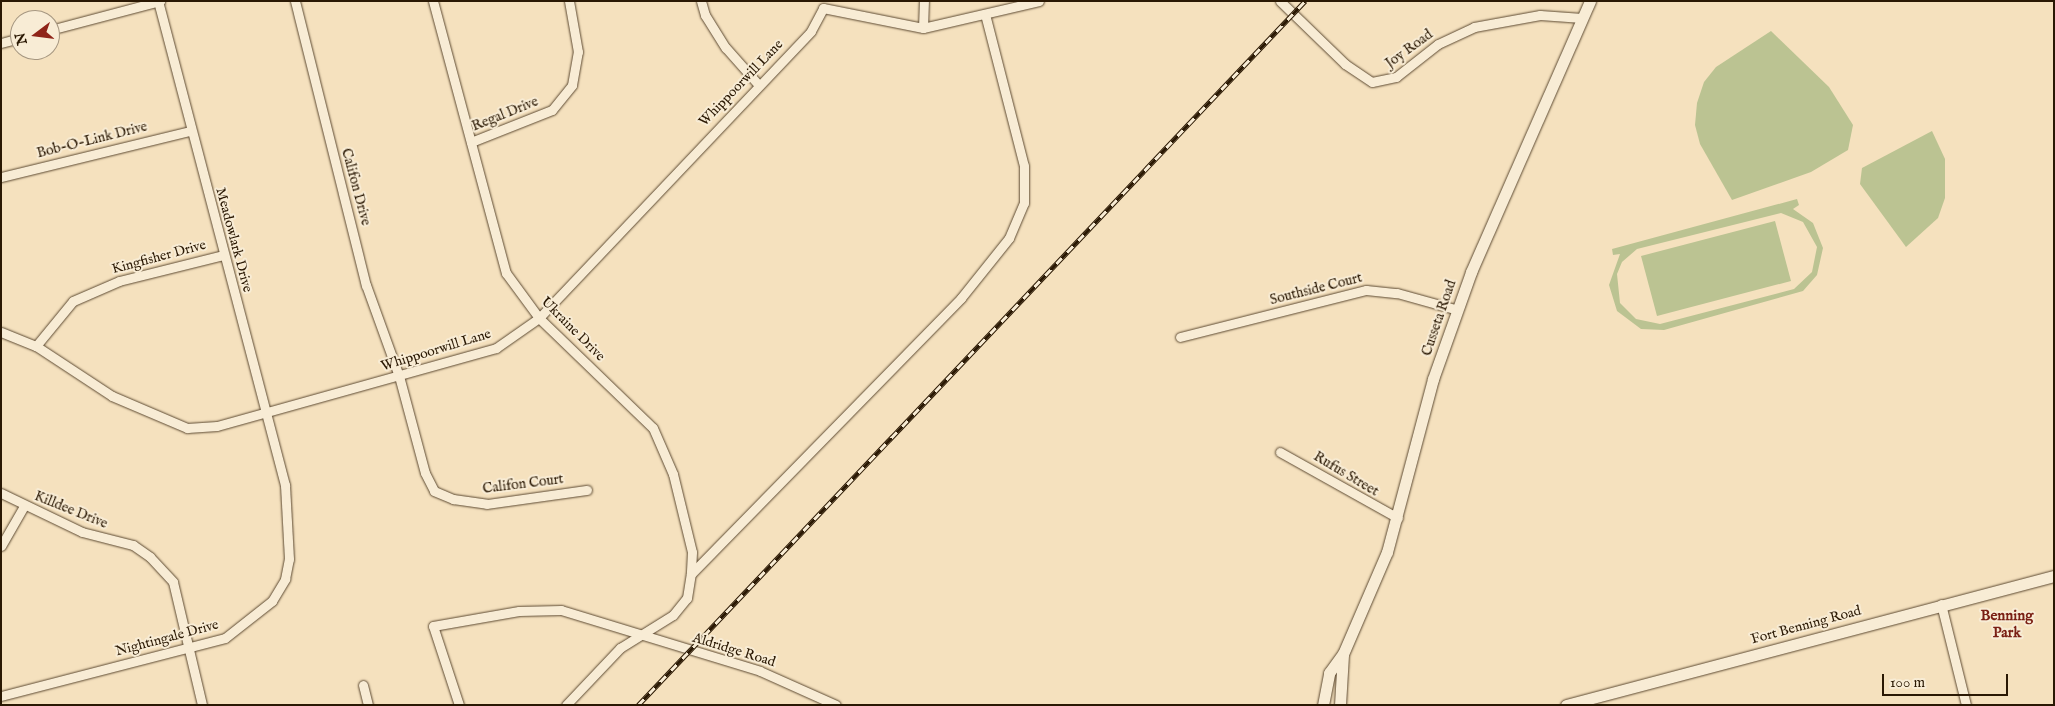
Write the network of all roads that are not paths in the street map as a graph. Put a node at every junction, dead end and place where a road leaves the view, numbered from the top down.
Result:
1 (159, 1) edge
2 (295, 1) edge
3 (433, 1) edge
4 (569, 1) edge
5 (701, 1) edge
6 (924, 1) edge
7 (1039, 1) edge
8 (1280, 1) edge
9 (1590, 1) edge
10 (1011, 4) edge
11 (823, 5) edge
12 (985, 14) junction
13 (1582, 18) junction
14 (60, 27) edge
15 (923, 28) junction
16 (758, 84) junction
17 (190, 131) junction
18 (471, 142) junction
19 (1, 177) edge
20 (223, 255) junction
21 (1458, 310) junction
22 (539, 318) junction
23 (1, 332) edge
24 (1180, 337) dead end
25 (36, 346) junction
26 (399, 376) junction
27 (265, 410) junction
28 (1280, 452) dead end
29 (285, 485) joint
30 (587, 490) dead end
31 (1, 493) edge
32 (24, 506) junction
33 (1398, 518) junction
34 (1, 546) edge
35 (692, 574) junction
36 (2054, 576) edge
37 (1941, 604) junction
38 (642, 636) junction
39 (189, 649) junction
40 (1343, 654) junction
41 (363, 685) dead end
42 (1, 696) edge
43 (202, 705) edge
44 (368, 705) edge
45 (459, 705) edge
46 (566, 705) edge
47 (836, 705) edge
48 (1323, 705) edge
49 (1340, 705) edge
50 (1566, 705) edge
51 (1966, 705) edge

1 - 14 street
1 - 17 street, Meadowlark Drive
2 - 26 street, Califon Drive
3 - 18 street, Ukraine Drive
4 - 18 street, Regal Drive
5 - 16 street
6 - 15 street
7 - 10 street
8 - 13 street, Joy Road
9 - 13 street, Cusseta Road
10 - 12 street
11 - 15 street
11 - 16 street, Whippoorwill Lane
12 - 15 street
12 - 35 street
13 - 21 street, Cusseta Road
16 - 22 street, Whippoorwill Lane
17 - 19 street, Bob-O-Link Drive
17 - 20 street, Meadowlark Drive
18 - 22 street, Ukraine Drive
20 - 25 street, Kingfisher Drive
20 - 27 street, Meadowlark Drive
21 - 24 street, Southside Court
21 - 33 street, Cusseta Road
22 - 26 street, Whippoorwill Lane
22 - 35 street, Ukraine Drive
23 - 25 street, Whippoorwill Lane
25 - 27 street, Whippoorwill Lane
26 - 27 street, Whippoorwill Lane
26 - 30 street, Califon Court
27 - 29 street, Meadowlark Drive
28 - 33 street, Rufus Street
29 - 39 street, Nightingale Drive
31 - 32 street, Killdee Drive
32 - 34 street
32 - 39 street, Killdee Drive
33 - 40 street, Cusseta Road
35 - 38 street, Ukraine Drive
36 - 37 street, Fort Benning Road
37 - 50 street, Fort Benning Road
37 - 51 street
38 - 45 street, Aldridge Road
38 - 46 street, Ukraine Drive
38 - 47 street, Aldridge Road
39 - 42 street, Nightingale Drive
39 - 43 street, Killdee Drive
40 - 48 street, Cusseta Road
40 - 49 street, Cusseta Road
41 - 44 street

